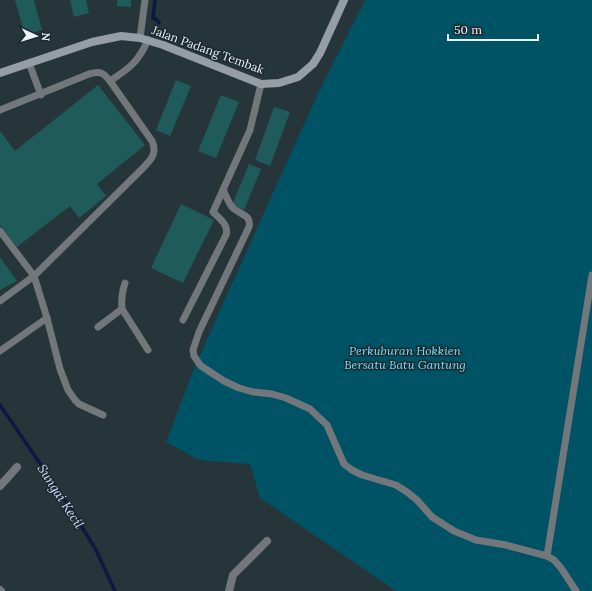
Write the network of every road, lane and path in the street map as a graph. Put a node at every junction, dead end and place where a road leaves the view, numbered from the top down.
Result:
1 (145, 0) edge
2 (344, 0) edge
3 (144, 39) junction
4 (30, 63) junction
5 (0, 73) edge
6 (110, 81) junction
7 (261, 84) junction
8 (41, 95) junction
9 (0, 110) edge
10 (223, 190) junction
11 (0, 231) edge
12 (592, 275) edge
13 (34, 276) junction
14 (125, 283) dead end
15 (0, 301) edge
16 (122, 309) junction
17 (47, 318) junction
18 (183, 320) dead end
19 (584, 320) junction
20 (592, 322) edge
21 (98, 327) dead end
22 (148, 350) dead end
23 (0, 351) edge
24 (103, 415) dead end
25 (17, 467) dead end
26 (0, 486) edge
27 (267, 541) dead end
28 (547, 556) junction
29 (229, 591) edge
30 (576, 591) edge

1 - 3 lane
2 - 7 street, Jalan Padang Tembak
3 - 4 street, Jalan Padang Tembak
3 - 6 lane
3 - 7 street, Jalan Padang Tembak
4 - 5 street, Jalan Padang Tembak
4 - 8 lane
6 - 8 lane
6 - 13 lane
7 - 10 lane
8 - 9 lane
10 - 18 lane
10 - 28 lane
11 - 13 lane
12 - 19 lane
13 - 15 lane
13 - 17 lane
14 - 16 lane
16 - 21 lane
16 - 22 lane
17 - 23 lane
17 - 24 lane
19 - 20 lane
19 - 28 lane
25 - 26 street
27 - 29 street
28 - 30 lane

